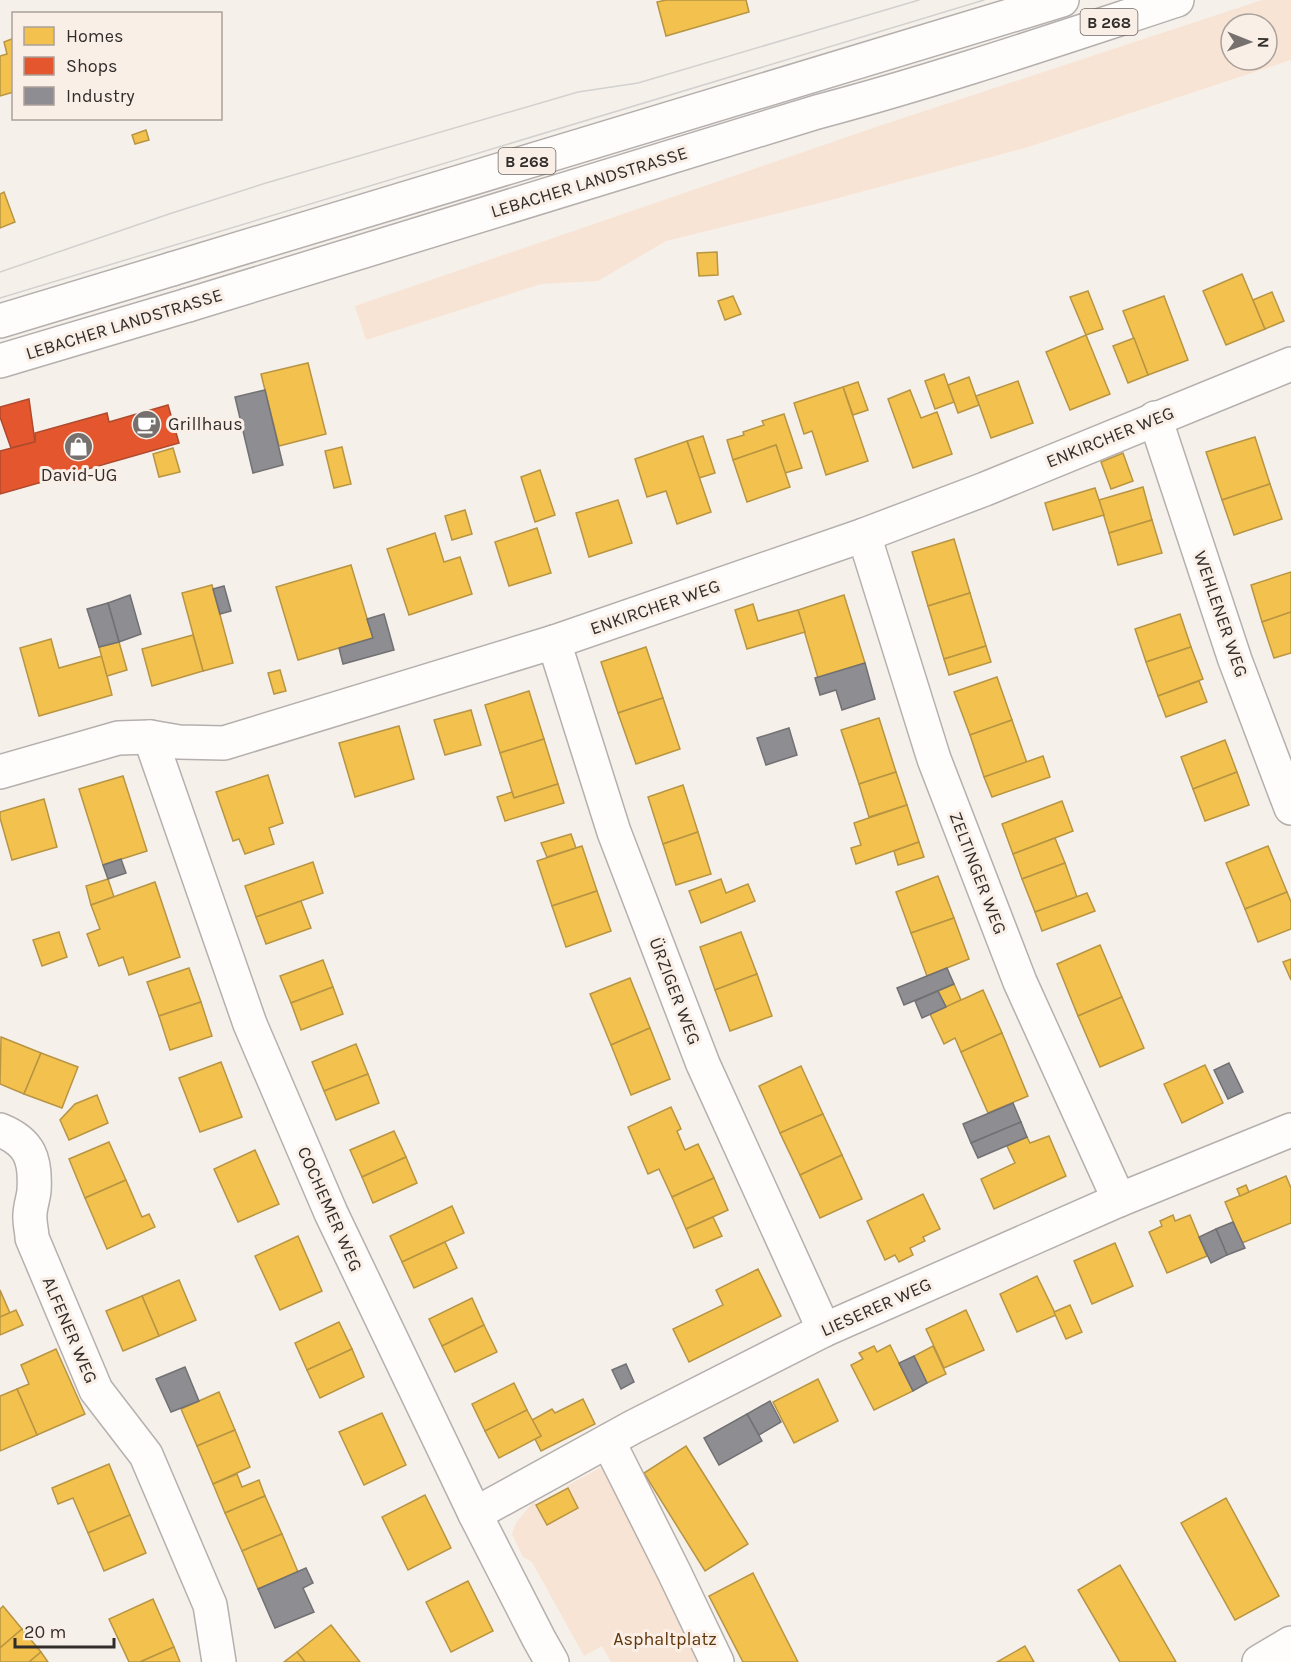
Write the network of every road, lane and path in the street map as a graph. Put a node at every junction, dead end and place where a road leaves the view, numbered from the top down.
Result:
1 (1062, 0) edge
2 (1177, 0) edge
3 (0, 321) edge
4 (0, 361) edge
5 (1291, 364) edge
6 (1155, 418) junction
7 (864, 535) junction
8 (554, 642) junction
9 (150, 737) junction
10 (0, 772) edge
11 (1291, 808) edge
12 (0, 1130) edge
13 (1291, 1130) edge
14 (1119, 1200) junction
15 (824, 1330) junction
16 (608, 1442) junction
17 (475, 1514) junction
18 (1291, 1643) edge
19 (219, 1662) edge
20 (552, 1662) edge
21 (717, 1662) edge
22 (1259, 1662) edge

1 - 3 main road, B 268
2 - 4 main road, LEBACHER LANDSTRASSE / B 268
5 - 6 main road, ENKIRCHER WEG
6 - 7 main road, ENKIRCHER WEG
6 - 11 main road, WEHLENER WEG
7 - 8 main road, ENKIRCHER WEG
7 - 14 main road, ZELTINGER WEG
8 - 9 main road, ENKIRCHER WEG
8 - 15 main road, ÜRZIGER WEG
9 - 10 main road, ENKIRCHER WEG
9 - 17 main road, COCHEMER WEG
12 - 19 main road, ALFENER WEG
13 - 14 main road, LIESERER WEG
14 - 15 main road, LIESERER WEG
15 - 16 main road, LIESERER WEG
16 - 17 main road, LIESERER WEG
16 - 21 main road
17 - 20 main road, COCHEMER WEG
18 - 22 main road

